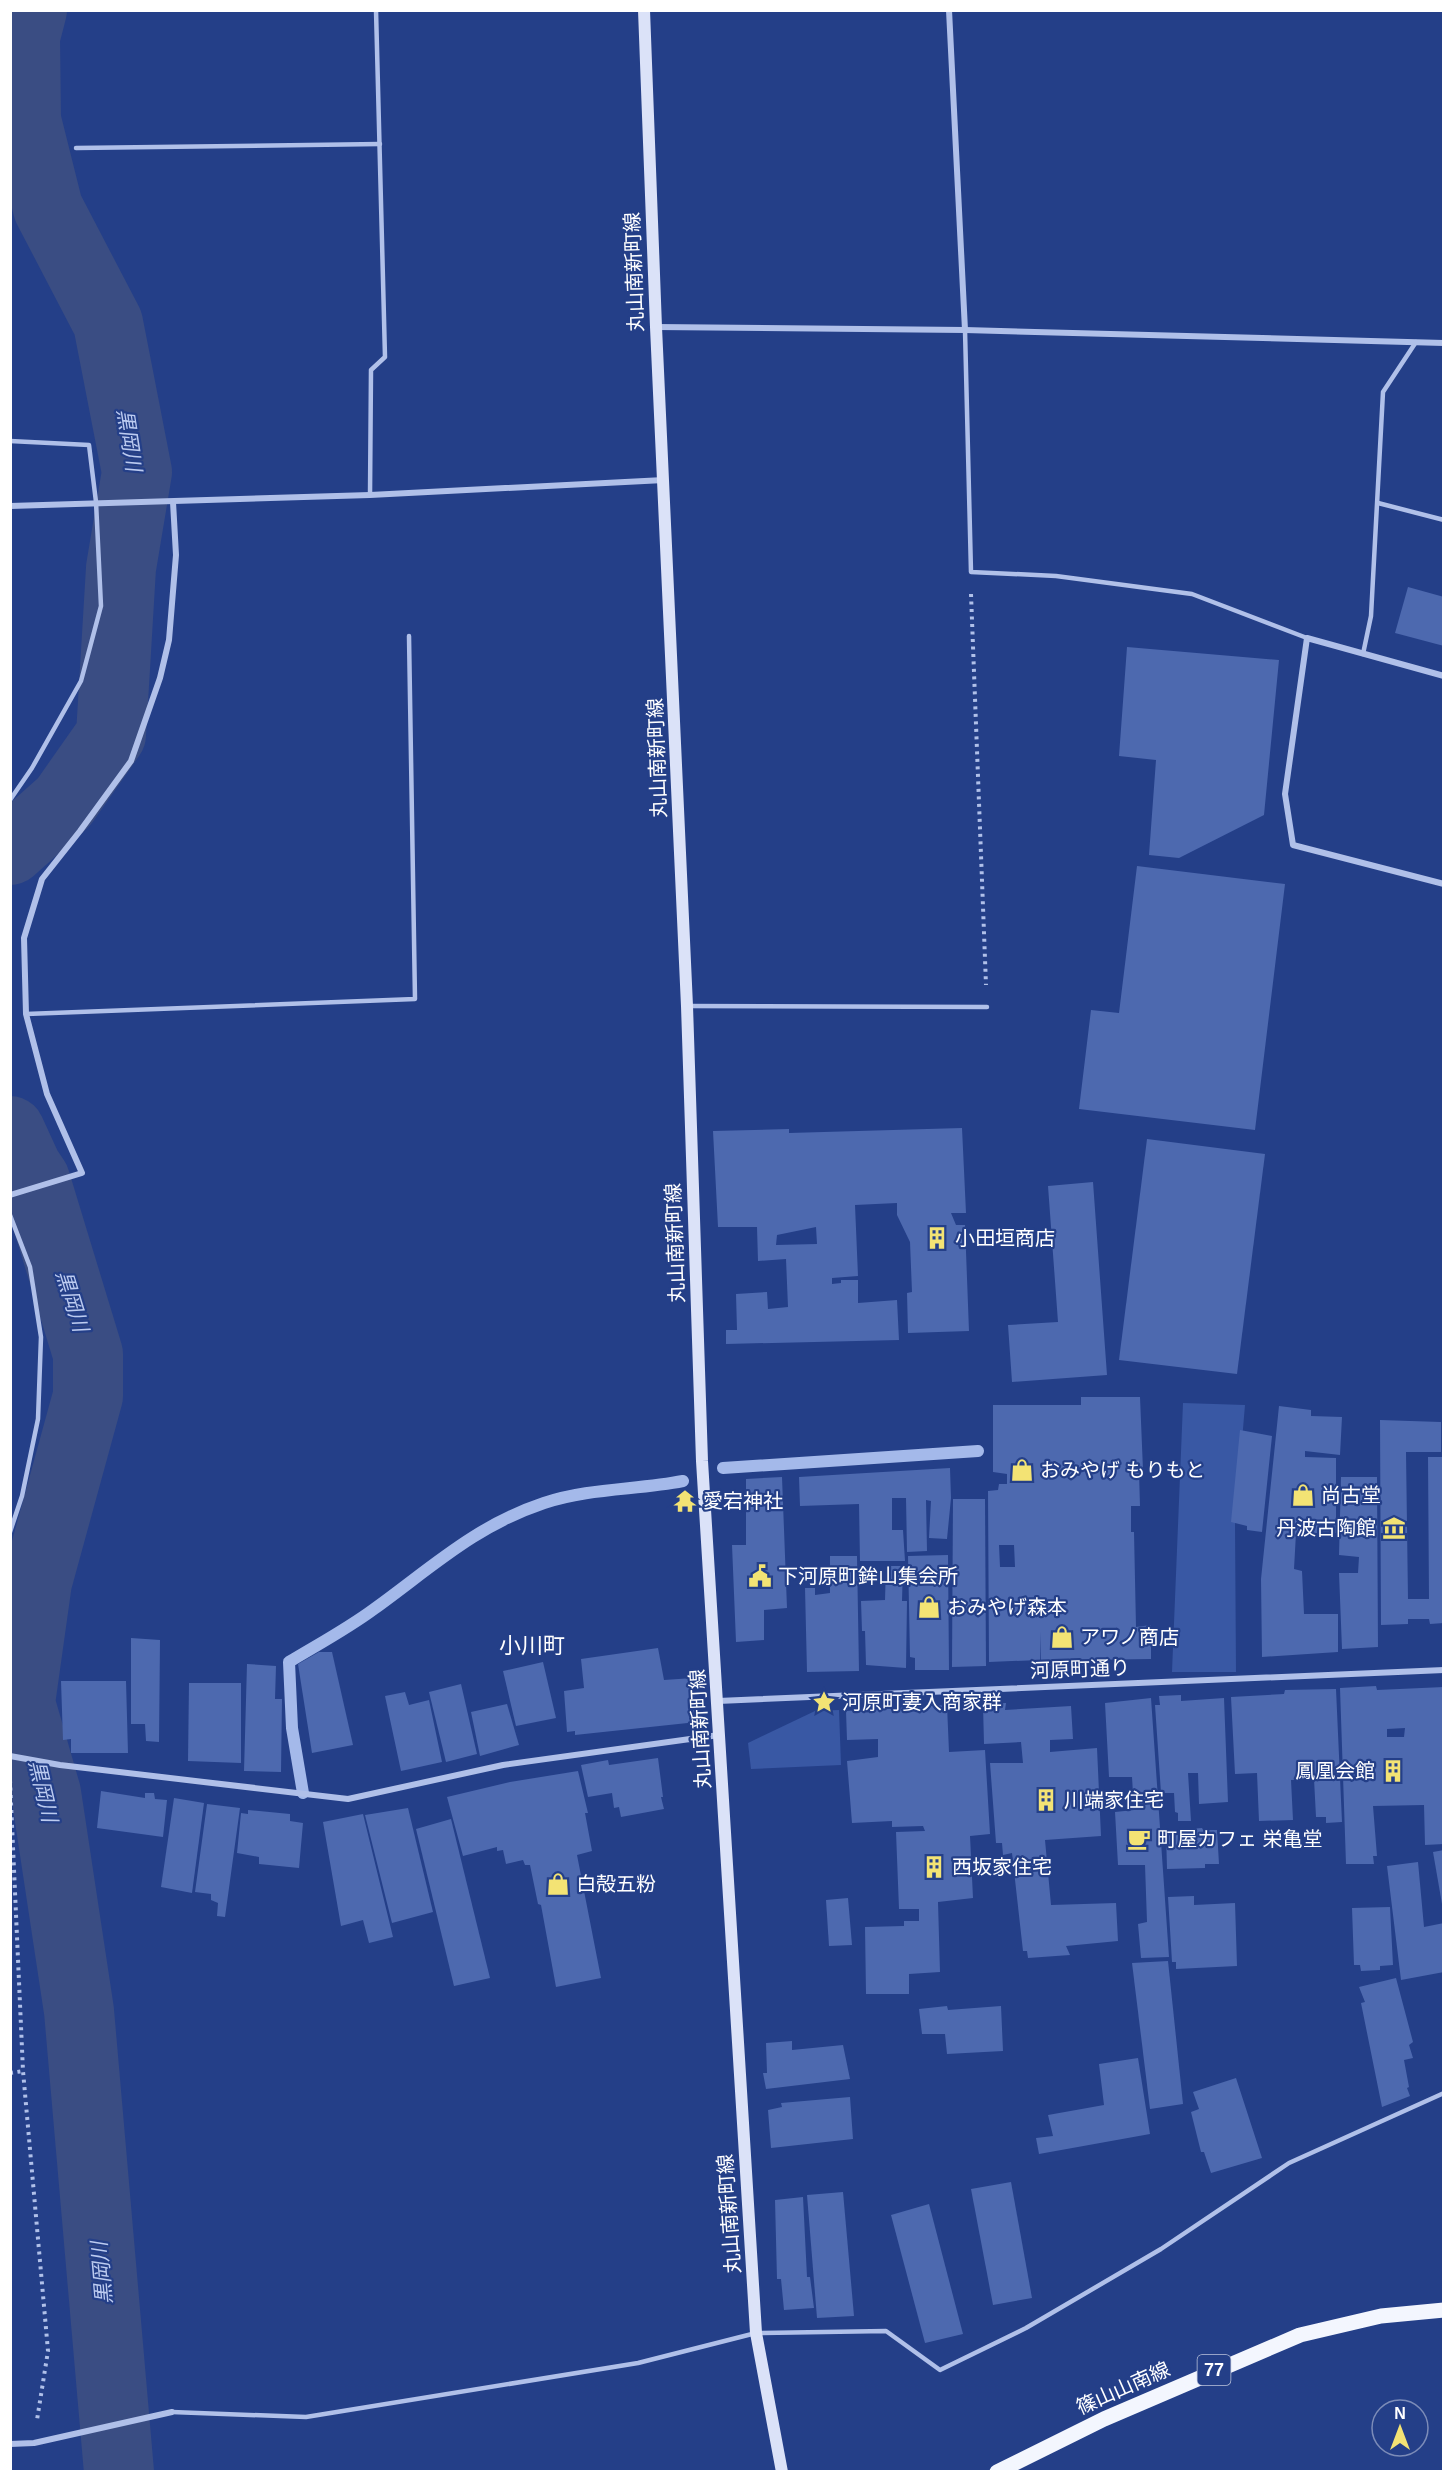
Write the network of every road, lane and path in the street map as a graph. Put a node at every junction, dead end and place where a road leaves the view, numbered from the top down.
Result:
1 (376, 10) edge
2 (644, 10) edge
3 (948, 10) edge
4 (380, 144) junction
5 (76, 148) dead end
6 (656, 327) junction
7 (965, 330) junction
8 (1416, 342) junction
9 (1443, 343) edge
10 (10, 441) edge
11 (664, 480) junction
12 (370, 495) junction
13 (96, 502) junction
14 (173, 502) junction
15 (1378, 503) junction
16 (10, 506) edge
17 (1443, 520) edge
18 (971, 572) junction
19 (409, 636) dead end
20 (1307, 638) junction
21 (1363, 654) junction
22 (1443, 676) edge
23 (10, 800) edge
24 (1443, 885) edge
25 (687, 1006) junction
26 (987, 1007) joint
27 (26, 1014) junction
28 (13, 1195) edge
29 (10, 1215) edge
30 (10, 1532) edge
31 (1443, 1670) edge
32 (718, 1701) junction
33 (721, 1735) junction
34 (10, 1756) edge
35 (10, 1780) edge
36 (23, 2071) junction
37 (10, 2073) edge
38 (1443, 2093) edge
39 (1443, 2310) edge
40 (756, 2333) junction
41 (172, 2412) joint
42 (34, 2443) junction
43 (10, 2444) edge
44 (782, 2472) edge
45 (997, 2472) edge

1 - 4 lane
2 - 6 main road, 丸山南新町線
3 - 7 street
4 - 5 lane
4 - 12 lane
6 - 7 street
6 - 11 main road, 丸山南新町線
7 - 8 street
7 - 18 lane
8 - 9 street
8 - 15 lane
10 - 13 lane
11 - 12 street
11 - 25 main road, 丸山南新町線
12 - 14 street
13 - 14 street
13 - 16 street
13 - 23 lane
14 - 27 street
15 - 17 lane
15 - 21 lane
18 - 20 lane
18 - 26 path
19 - 27 lane
20 - 21 street
20 - 24 street
21 - 22 street
25 - 26 lane
25 - 32 main road, 丸山南新町線
27 - 28 street
29 - 30 lane
31 - 32 street, 河原町通り
32 - 33 main road, 丸山南新町線
33 - 34 street
33 - 40 main road, 丸山南新町線
35 - 36 path
36 - 37 path
36 - 42 path
38 - 40 lane
39 - 45 main road, 篠山山南線 / 77
40 - 41 lane
40 - 44 main road, 丸山南新町線
41 - 42 street
42 - 43 street

